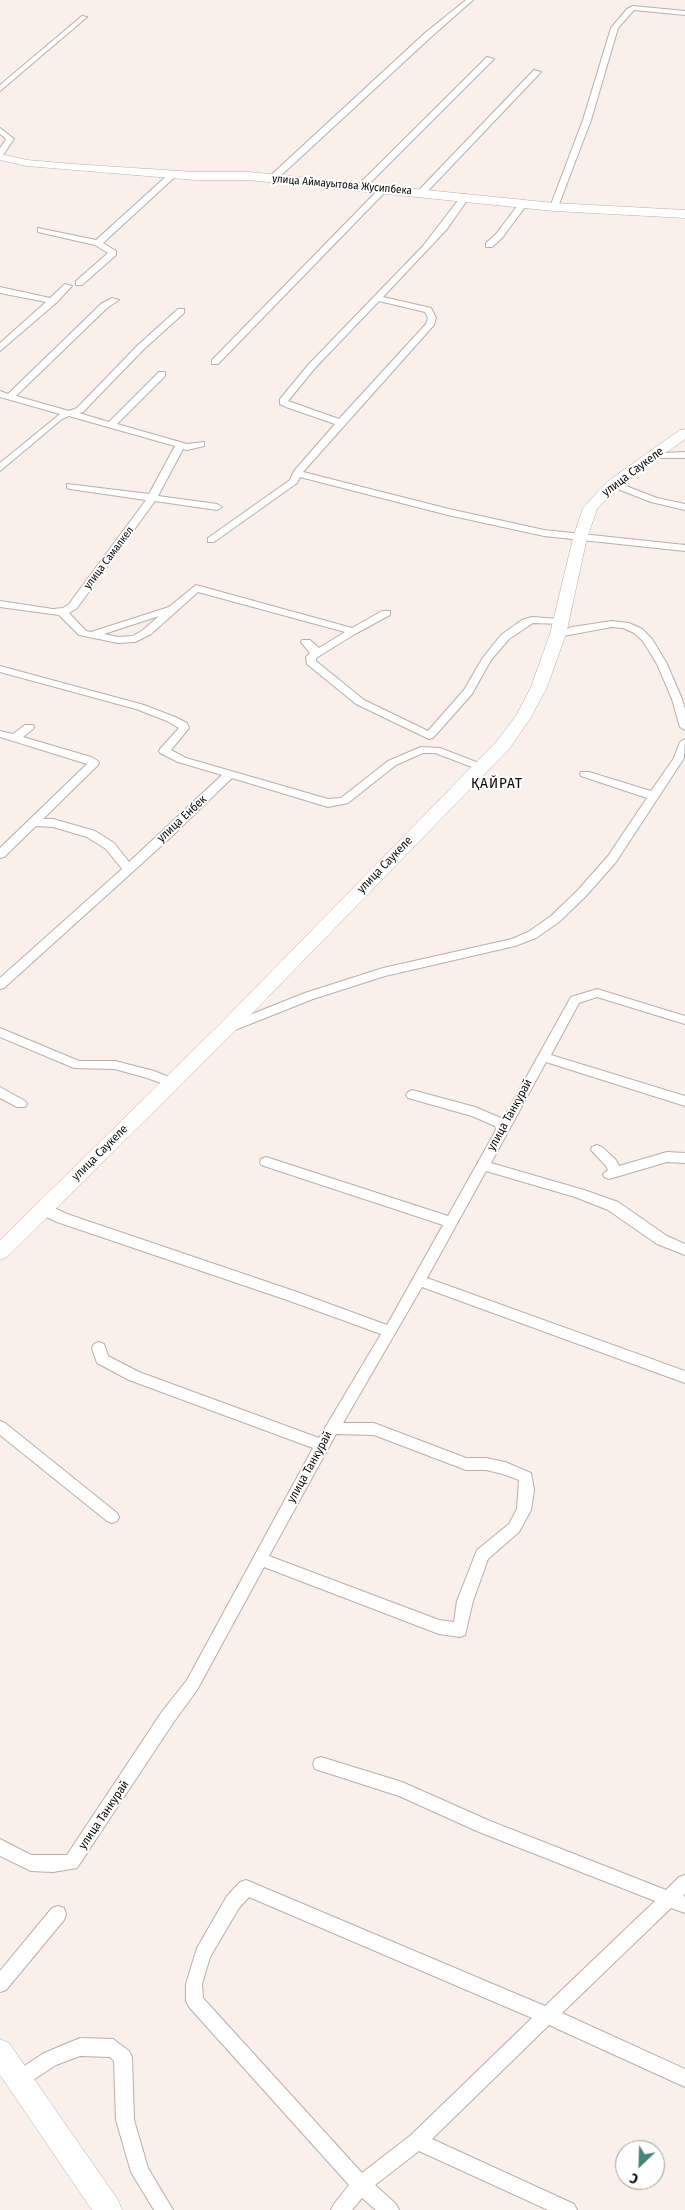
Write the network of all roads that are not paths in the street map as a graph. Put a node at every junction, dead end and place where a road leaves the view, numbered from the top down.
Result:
1 (470, 0) edge
2 (685, 12) edge
3 (84, 17) dead end
4 (490, 59) dead end
5 (537, 72) dead end
6 (0, 89) edge
7 (0, 130) edge
8 (4, 156) edge
9 (0, 167) edge
10 (173, 175) junction
11 (273, 178) junction
12 (360, 188) junction
13 (383, 190) junction
14 (422, 192) junction
15 (466, 196) junction
16 (524, 203) junction
17 (554, 206) junction
18 (685, 214) edge
19 (41, 230) dead end
20 (98, 243) junction
21 (489, 244) dead end
22 (79, 283) dead end
23 (68, 286) dead end
24 (0, 290) edge
25 (377, 298) junction
26 (115, 300) dead end
27 (53, 302) junction
28 (181, 311) dead end
29 (0, 348) edge
30 (215, 362) dead end
31 (162, 374) dead end
32 (0, 394) edge
33 (11, 396) junction
34 (71, 414) junction
35 (341, 423) junction
36 (111, 425) junction
37 (685, 433) edge
38 (201, 444) dead end
39 (180, 445) junction
40 (658, 453) junction
41 (685, 455) edge
42 (0, 468) edge
43 (298, 474) junction
44 (612, 484) junction
45 (70, 486) dead end
46 (152, 498) junction
47 (685, 507) edge
48 (217, 508) dead end
49 (580, 538) junction
50 (211, 540) dead end
51 (685, 548) edge
52 (0, 604) edge
53 (173, 609) junction
54 (61, 611) junction
55 (386, 613) dead end
56 (558, 628) junction
57 (351, 632) junction
58 (89, 634) junction
59 (306, 642) dead end
60 (316, 654) junction
61 (0, 669) edge
62 (29, 727) dead end
63 (685, 727) edge
64 (0, 734) edge
65 (429, 736) junction
66 (15, 738) junction
67 (685, 742) edge
68 (430, 749) junction
69 (480, 767) junction
70 (230, 774) junction
71 (585, 774) dead end
72 (654, 796) junction
73 (33, 822) junction
74 (0, 854) edge
75 (128, 868) junction
76 (0, 985) edge
77 (685, 1020) edge
78 (226, 1029) junction
79 (0, 1032) edge
80 (543, 1057) junction
81 (172, 1083) junction
82 (0, 1092) edge
83 (412, 1095) dead end
84 (685, 1101) edge
85 (21, 1104) dead end
86 (502, 1129) junction
87 (597, 1150) dead end
88 (685, 1158) edge
89 (266, 1162) dead end
90 (483, 1164) junction
91 (44, 1209) junction
92 (451, 1222) junction
93 (685, 1250) edge
94 (0, 1252) edge
95 (419, 1280) junction
96 (390, 1332) junction
97 (99, 1348) dead end
98 (685, 1377) edge
99 (0, 1427) edge
100 (332, 1428) junction
101 (322, 1446) junction
102 (112, 1517) dead end
103 (259, 1559) junction
104 (321, 1764) dead end
105 (0, 1846) edge
106 (685, 1883) edge
107 (669, 1898) junction
108 (685, 1905) edge
109 (58, 1914) dead end
110 (0, 1984) edge
111 (548, 2016) junction
112 (0, 2052) edge
113 (685, 2078) edge
114 (18, 2080) junction
115 (417, 2142) junction
116 (361, 2185) junction
117 (108, 2210) edge
118 (164, 2210) edge
119 (340, 2210) edge
120 (390, 2210) edge
121 (568, 2210) edge

1 - 11 street
2 - 17 street
3 - 6 street
4 - 12 street
5 - 14 street
7 - 8 street
8 - 9 street
8 - 10 street, улица Аймауытова Жусипбека
10 - 11 street, улица Аймауытова Жусипбека
10 - 20 street
11 - 12 street, улица Аймауытова Жусипбека
12 - 13 street, улица Аймауытова Жусипбека
13 - 14 street, улица Аймауытова Жусипбека
13 - 30 street
14 - 15 street, улица Аймауытова Жусипбека
15 - 16 street, улица Аймауытова Жусипбека
15 - 25 street
16 - 17 street, улица Аймауытова Жусипбека
16 - 21 street
17 - 18 street, улица Аймауытова Жусипбека
19 - 20 street
20 - 22 street
23 - 27 street
24 - 27 street
25 - 35 street
25 - 35 street
26 - 33 street
27 - 29 street
28 - 34 street
31 - 36 street
32 - 33 street
33 - 34 street
34 - 36 street
34 - 42 street
35 - 43 street
36 - 39 street
37 - 40 street, улица Саукеле
38 - 39 street
39 - 46 street, улица Самалкел
40 - 41 street
40 - 44 street, улица Саукеле
43 - 49 street
43 - 50 street
44 - 47 street
44 - 49 street, улица Саукеле
45 - 46 street
46 - 48 street
46 - 54 street, улица Самалкел
49 - 51 street
49 - 56 street, улица Саукеле
52 - 54 street
53 - 57 street
53 - 58 street
53 - 58 street
54 - 58 street
55 - 57 street
56 - 63 street
56 - 65 street
56 - 69 street, улица Саукеле
57 - 60 street
59 - 60 street
60 - 65 street
61 - 70 street
62 - 66 street
64 - 66 street
65 - 68 street
66 - 73 street
67 - 72 street
68 - 69 street
68 - 70 street
69 - 78 street, улица Саукеле
70 - 75 street, улица Енбек
71 - 72 street
72 - 78 street
73 - 74 street
73 - 75 street
75 - 76 street, улица Енбек
77 - 80 street, улица Танкурай
78 - 81 street, улица Саукеле
79 - 81 street
80 - 84 street
80 - 86 street, улица Танкурай
81 - 91 street, улица Саукеле
82 - 85 street
83 - 86 street
86 - 90 street, улица Танкурай
87 - 88 street
89 - 92 street
90 - 92 street, улица Танкурай
90 - 93 street
91 - 94 street, улица Саукеле
91 - 96 street
92 - 95 street, улица Танкурай
95 - 96 street, улица Танкурай
95 - 98 street
96 - 100 street, улица Танкурай
97 - 101 street
99 - 102 street
100 - 101 street, улица Танкурай
100 - 103 street
101 - 103 street, улица Танкурай
103 - 105 street, улица Танкурай
104 - 107 street
106 - 107 street
107 - 108 street
107 - 111 street
109 - 110 street
111 - 113 street
111 - 115 street
111 - 116 street
112 - 114 street
114 - 117 street
114 - 118 street
115 - 116 street
115 - 121 street
116 - 119 street
116 - 120 street

